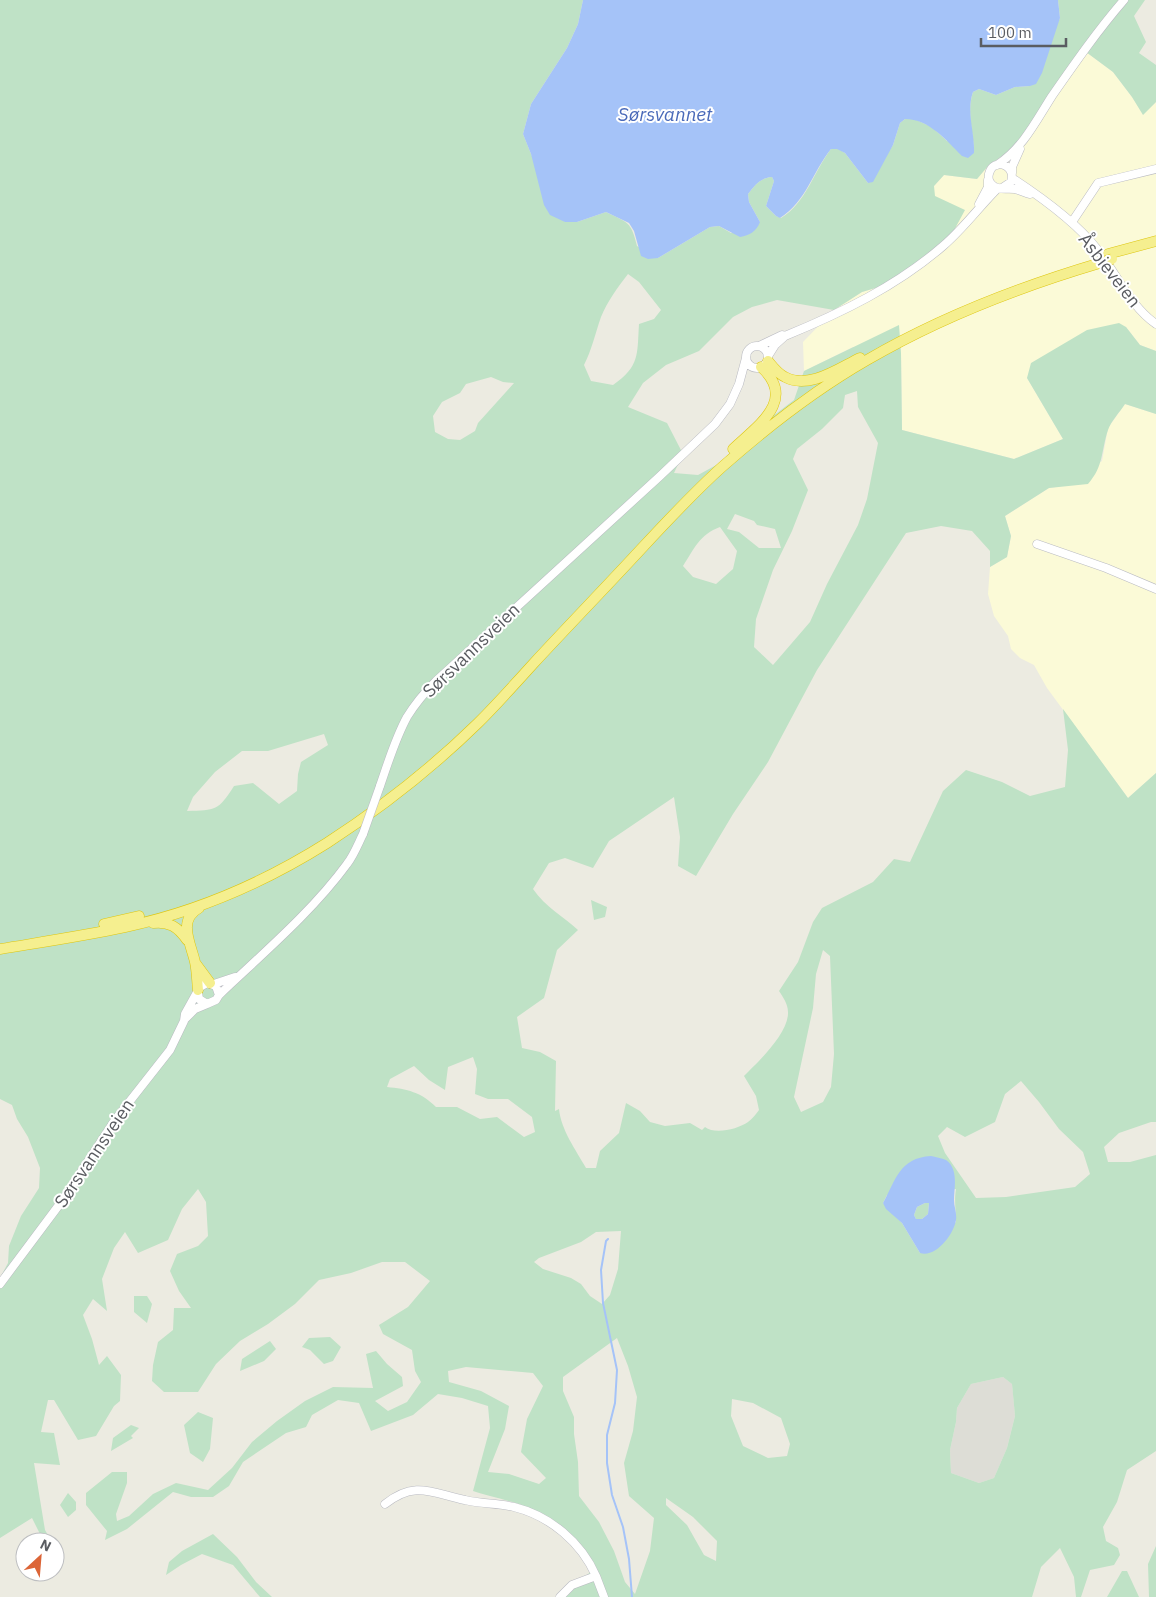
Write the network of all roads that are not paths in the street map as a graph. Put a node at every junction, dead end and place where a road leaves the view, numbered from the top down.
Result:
1 (1124, 0) edge
2 (1022, 142) junction
3 (997, 165) junction
4 (1156, 169) edge
5 (1012, 177) junction
6 (988, 179) junction
7 (1000, 188) junction
8 (1039, 198) junction
9 (976, 210) junction
10 (1072, 222) junction
11 (1156, 241) edge
12 (1156, 247) edge
13 (1110, 256) junction
14 (1156, 324) edge
15 (785, 336) junction
16 (759, 346) junction
17 (867, 357) junction
18 (746, 358) junction
19 (764, 363) junction
20 (739, 384) junction
21 (730, 452) junction
22 (1037, 544) dead end
23 (1156, 589) edge
24 (230, 894) junction
25 (127, 927) junction
26 (189, 942) junction
27 (0, 944) edge
28 (0, 949) edge
29 (195, 961) junction
30 (237, 977) junction
31 (212, 984) junction
32 (198, 991) junction
33 (219, 995) junction
34 (207, 1004) junction
35 (184, 1021) junction
36 (0, 1284) edge
37 (385, 1504) dead end
38 (596, 1576) junction
39 (560, 1597) edge
40 (604, 1597) edge

1 - 2 main road
2 - 3 main road
2 - 5 main road
3 - 5 main road
3 - 6 main road
4 - 10 main road
5 - 7 main road
5 - 8 main road, Åsbieveien
6 - 7 main road
6 - 9 main road, Sørsvannsveien
7 - 8 main road, Åsbieveien
7 - 9 main road, Sørsvannsveien
8 - 10 main road, Åsbieveien
9 - 15 main road, Sørsvannsveien
10 - 14 main road, Åsbieveien
11 - 13 highway
12 - 13 highway
13 - 17 highway, bridge
15 - 16 main road, Sørsvannsveien
15 - 19 main road, Sørsvannsveien
16 - 18 main road
16 - 19 main road
17 - 19 highway
17 - 21 highway
17 - 24 highway
18 - 19 main road
18 - 20 main road, Sørsvannsveien
19 - 20 main road, Sørsvannsveien
19 - 21 highway
20 - 30 main road, Sørsvannsveien, bridge
21 - 27 highway
22 - 23 main road
24 - 25 highway
24 - 26 highway
25 - 26 highway
25 - 28 highway
26 - 29 highway
29 - 31 highway
29 - 32 highway
30 - 31 main road, Sørsvannsveien
30 - 33 main road, Sørsvannsveien
31 - 32 main road
31 - 33 main road
32 - 34 main road
32 - 35 main road, Sørsvannsveien
33 - 34 main road
34 - 35 main road, Sørsvannsveien
35 - 36 main road, Sørsvannsveien
37 - 38 main road
38 - 39 main road
38 - 40 main road

